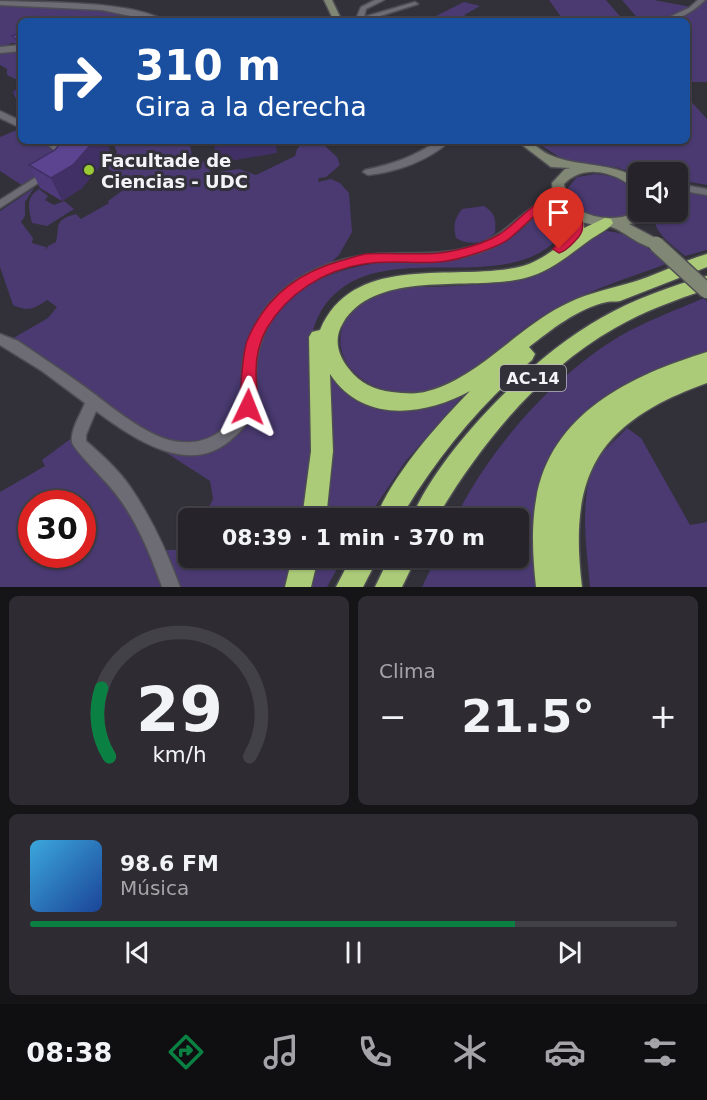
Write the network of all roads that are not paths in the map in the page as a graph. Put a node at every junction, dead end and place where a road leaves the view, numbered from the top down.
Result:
1 (62, 0) edge
2 (328, 0) edge
3 (381, 0) edge
4 (702, 0) edge
5 (0, 3) edge
6 (415, 4) dead end
7 (51, 5) junction
8 (149, 18) edge
9 (337, 18) edge
10 (359, 18) edge
11 (365, 18) edge
12 (672, 18) edge
13 (18, 48) edge
14 (0, 50) edge
15 (0, 114) edge
16 (18, 123) edge
17 (54, 144) edge
18 (440, 144) edge
19 (528, 144) edge
20 (549, 158) junction
21 (588, 168) junction
22 (368, 172) dead end
23 (628, 176) edge
24 (562, 177) junction
25 (688, 188) edge
26 (707, 192) edge
27 (565, 204) junction
28 (0, 205) edge
29 (629, 222) edge
30 (644, 222) edge
31 (611, 224) junction
32 (656, 244) junction
33 (707, 260) edge
34 (707, 282) edge
35 (624, 291) junction
36 (707, 291) edge
37 (0, 339) edge
38 (707, 360) edge
39 (707, 375) edge
40 (93, 402) junction
41 (315, 508) edge
42 (393, 508) edge
43 (429, 508) edge
44 (303, 568) edge
45 (359, 568) edge
46 (398, 568) edge
47 (171, 587) edge
48 (298, 587) edge
49 (349, 587) edge
50 (388, 587) edge
51 (549, 587) edge
52 (569, 587) edge

1 - 7 street
2 - 9 main road
3 - 10 street
4 - 12 street
5 - 7 street
6 - 11 street
7 - 8 street
13 - 14 street
15 - 16 street
17 - 28 street
18 - 22 street
19 - 20 main road
20 - 21 main road
20 - 24 main road
21 - 23 main road
21 - 24 main road
24 - 27 main road
25 - 26 street
27 - 31 main road
27 - 40 street
27 - 41 highway
29 - 31 main road
30 - 32 main road
31 - 32 main road
31 - 35 highway
32 - 36 main road, bridge
33 - 35 highway, AC-14
34 - 43 highway, AC-14
35 - 42 highway, AC-14
37 - 40 street
38 - 51 highway
39 - 52 highway
40 - 47 street
44 - 48 highway
45 - 49 highway
46 - 50 highway

